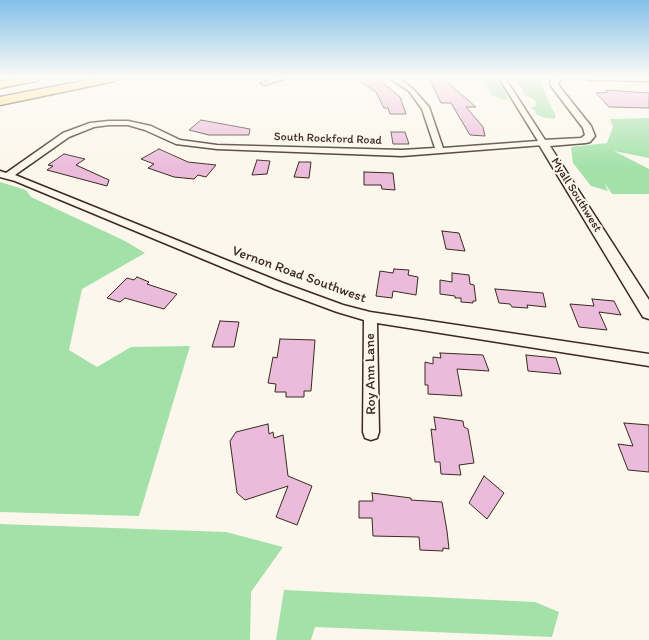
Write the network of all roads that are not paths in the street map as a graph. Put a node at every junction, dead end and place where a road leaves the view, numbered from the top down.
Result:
1 (425, 108) edge
2 (521, 108) edge
3 (572, 108) edge
4 (543, 143) junction
5 (440, 150) junction
6 (4, 175) edge
7 (649, 313) edge
8 (370, 316) junction
9 (649, 360) edge
10 (371, 432) dead end

1 - 5 street
2 - 4 street, Myall Southwest
3 - 4 street, South Rockford Road
4 - 5 street, South Rockford Road
4 - 7 street, Myall Southwest
5 - 6 street, South Rockford Road
6 - 8 street, Vernon Road Southwest
8 - 9 street, Vernon Road Southwest
8 - 10 street, Roy Ann Lane

